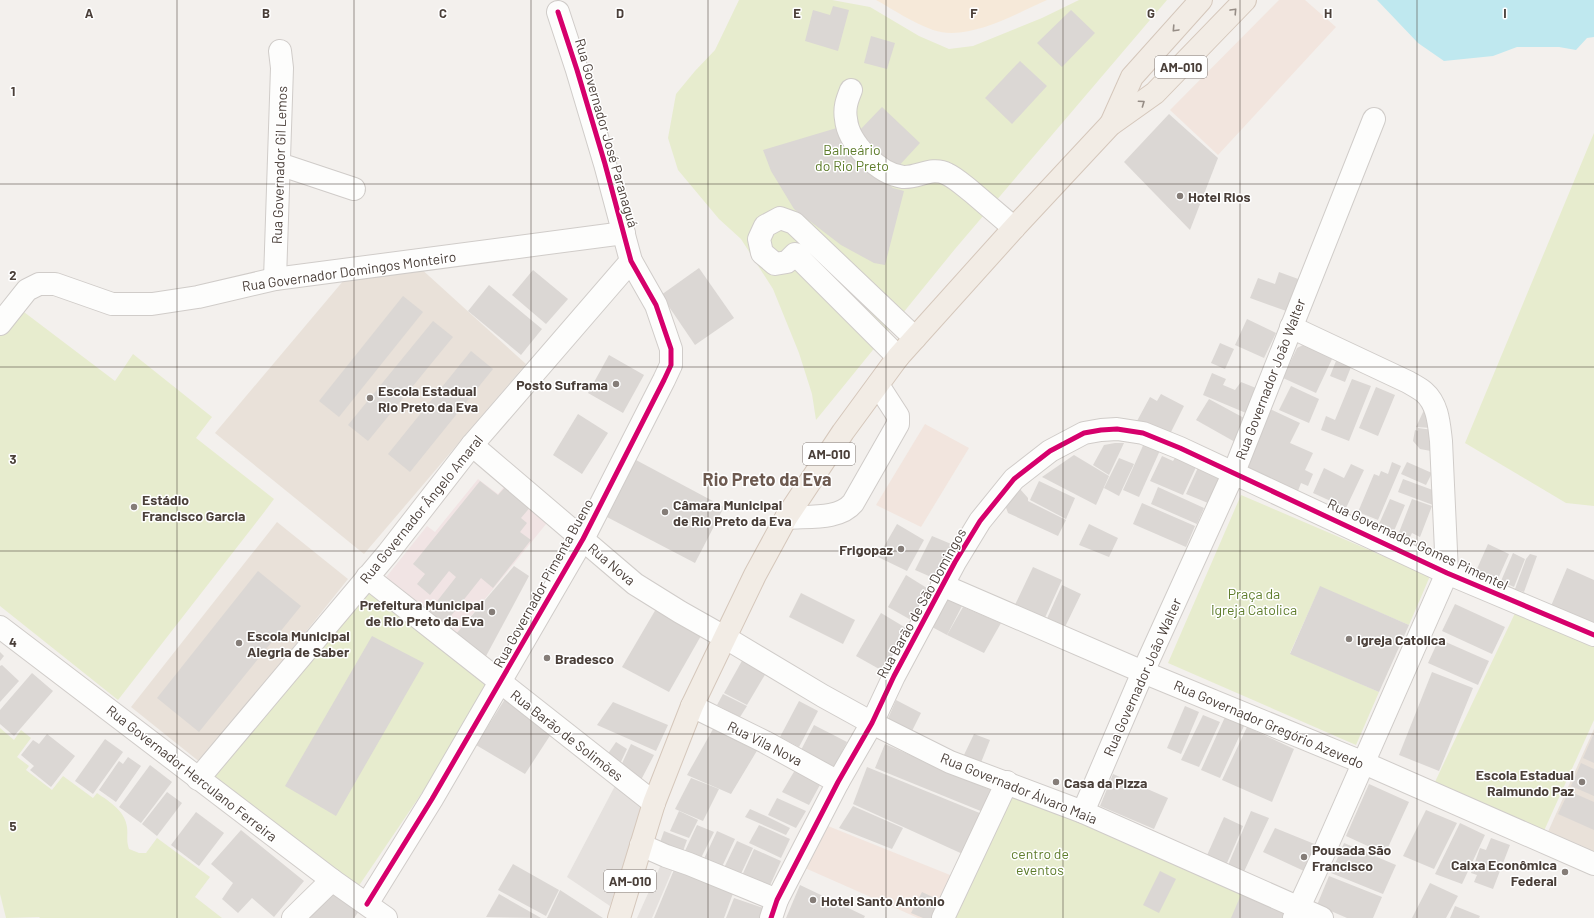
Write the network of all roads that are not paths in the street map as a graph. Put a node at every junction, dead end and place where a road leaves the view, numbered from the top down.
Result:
1 (1201, 0) edge
2 (1245, 0) edge
3 (558, 12) dead end
4 (280, 51) dead end
5 (851, 90) dead end
6 (1374, 118) dead end
7 (1110, 125) junction
8 (279, 164) junction
9 (354, 189) dead end
10 (1014, 228) junction
11 (624, 233) junction
12 (631, 261) junction
13 (275, 280) junction
14 (0, 324) edge
15 (1291, 327) junction
16 (915, 338) junction
17 (898, 357) junction
18 (878, 385) junction
19 (472, 445) junction
20 (1234, 472) junction
21 (786, 518) junction
22 (583, 539) junction
23 (1447, 573) junction
24 (367, 577) junction
25 (942, 585) junction
26 (0, 627) edge
27 (1594, 635) edge
28 (726, 638) junction
29 (1143, 672) junction
30 (500, 682) junction
31 (692, 706) junction
32 (872, 723) junction
33 (1364, 764) junction
34 (198, 779) junction
35 (838, 782) junction
36 (1008, 782) junction
37 (654, 803) junction
38 (1083, 812) junction
39 (641, 844) junction
40 (1594, 864) edge
41 (332, 880) junction
42 (367, 904) junction
43 (774, 909) edge
44 (1296, 913) edge
45 (293, 918) edge
46 (386, 918) edge
47 (619, 918) edge
48 (943, 918) edge
49 (1322, 918) edge

1 -> 7 main road, AM-010
7 -> 2 main road, AM-010
3 - 11 street, Rua Governador José Paranaguá
4 - 8 street, Rua Governador Gil Lemos
5 - 10 street
6 - 15 street, Rua Governador João Walter
7 - 10 main road, AM-010
8 - 9 street
8 - 13 street, Rua Governador Gil Lemos
10 - 16 main road, AM-010
11 - 12 street, Rua Governador José Paranaguá
11 - 13 street, Rua Governador Domingos Monteiro
12 - 19 street, Rua Governador Ângelo Amaral
12 - 22 street, Rua Governador Pimenta Bueno
13 - 14 street, Rua Governador Domingos Monteiro
15 - 20 street, Rua Governador João Walter
15 - 23 street
16 - 17 main road, AM-010
16 - 17 street
17 - 18 main road, AM-010
18 - 21 main road, AM-010
18 - 21 street
19 - 22 street, Rua Nova
19 - 24 street, Rua Governador Ângelo Amaral
20 - 23 street, Rua Governador Gomes Pimentel
20 - 25 street, Rua Barão de São Domingos
20 - 29 street, Rua Governador João Walter
21 - 28 main road, AM-010
22 - 28 street, Rua Nova
22 - 30 street, Rua Governador Pimenta Bueno
23 - 27 street, Rua Governador Gomes Pimentel
23 - 33 street
24 - 30 street, Rua Barão de Solimões
24 - 34 street, Rua Governador Ângelo Amaral
25 - 29 street, Rua Governador Gregório Azevedo
25 - 32 street, Rua Barão de São Domingos
26 - 34 street, Rua Governador Herculano Ferreira
28 - 31 main road, AM-010
28 - 32 street, Rua Governador Álvaro Maia
29 - 33 street, Rua Governador Gregório Azevedo
29 - 38 street, Rua Governador João Walter
30 - 37 street, Rua Barão de Solimões
30 - 42 street, Rua Governador Pimenta Bueno
31 - 35 street, Rua Vila Nova
31 - 37 main road, AM-010
32 - 35 street, Rua Barão de São Domingos
32 - 36 street, Rua Governador Álvaro Maia
33 - 40 street, Rua Governador Gregório Azevedo
33 - 44 street
34 - 41 street, Rua Governador Herculano Ferreira
35 - 43 street, Rua Barão de São Domingos
36 - 38 street, Rua Governador Álvaro Maia
36 - 48 street
37 - 39 main road, AM-010
38 - 44 street, Rua Governador Álvaro Maia
39 - 43 street
39 - 47 main road, AM-010
41 - 42 street, Rua Governador Herculano Ferreira
41 - 45 street
42 - 46 street, Rua Governador Herculano Ferreira
44 - 49 street, Rua Governador Álvaro Maia

